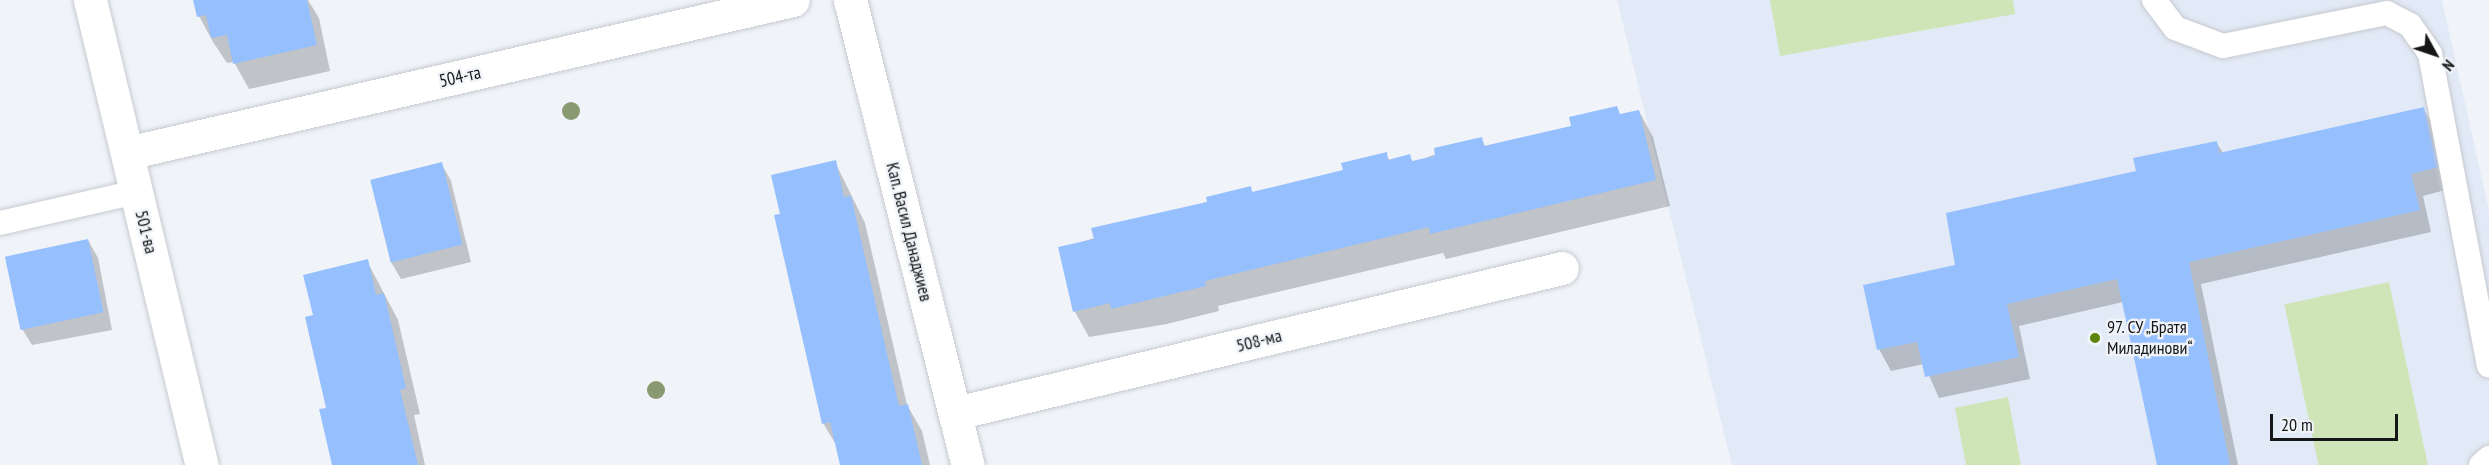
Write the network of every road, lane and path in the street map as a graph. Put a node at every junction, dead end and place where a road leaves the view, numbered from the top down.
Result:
1 (90, 0) edge
2 (793, 0) edge
3 (850, 0) edge
4 (2154, 0) edge
5 (127, 153) junction
6 (136, 192) junction
7 (0, 223) edge
8 (1562, 268) dead end
9 (2489, 365) edge
10 (956, 413) junction
11 (2489, 458) edge
12 (202, 465) edge
13 (968, 465) edge
14 (2481, 465) edge

1 - 5 street, 501-ва
2 - 5 street, 504-та
3 - 10 street, Кап. Васил Данаджиев
4 - 9 lane
5 - 6 street, 501-ва
6 - 7 lane
6 - 12 street, 501-ва
8 - 10 street, 508-ма
10 - 13 street, Кап. Васил Данаджиев
11 - 14 lane

